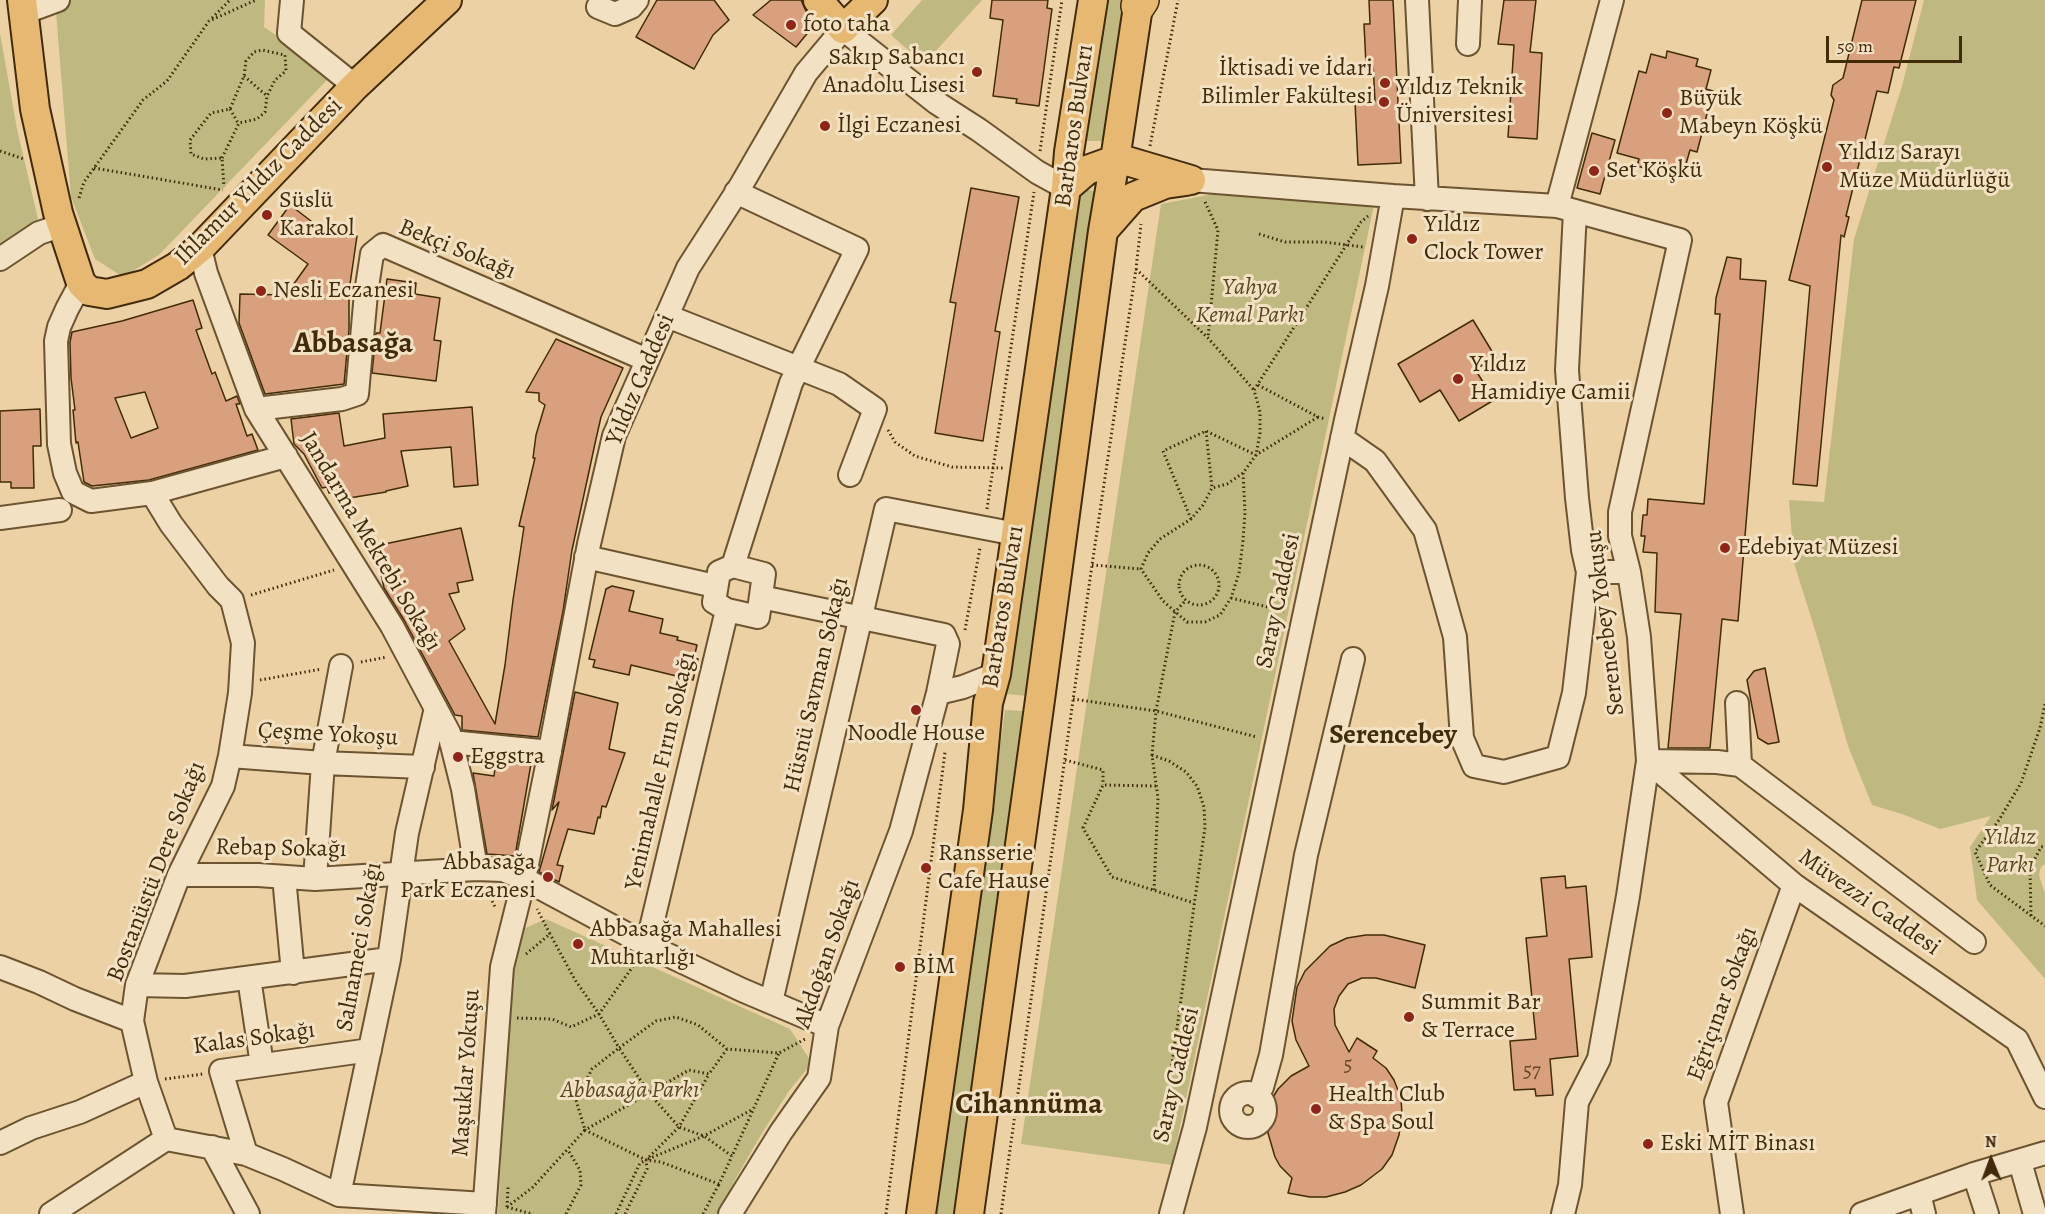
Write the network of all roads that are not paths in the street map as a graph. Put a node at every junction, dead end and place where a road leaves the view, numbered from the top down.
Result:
1 (58, 0) edge
2 (292, 0) edge
3 (447, 0) edge
4 (637, 0) edge
5 (818, 0) edge
6 (873, 0) edge
7 (1093, 0) edge
8 (1417, 0) edge
9 (1470, 0) edge
10 (1612, 0) edge
11 (1139, 2) edge
12 (23, 7) edge
13 (598, 7) dead end
14 (843, 29) junction
15 (1467, 44) dead end
16 (355, 86) junction
17 (1116, 160) junction
18 (1145, 180) junction
19 (1191, 180) joint
20 (1066, 188) junction
21 (736, 192) junction
22 (1393, 196) junction
23 (1427, 199) junction
24 (1566, 209) junction
25 (60, 219) junction
26 (1102, 231) junction
27 (200, 248) junction
28 (0, 259) edge
29 (81, 283) junction
30 (668, 316) junction
31 (647, 360) junction
32 (798, 369) junction
33 (256, 409) junction
34 (1335, 429) junction
35 (286, 456) junction
36 (850, 476) dead end
37 (152, 493) junction
38 (60, 510) dead end
39 (0, 518) edge
40 (1016, 534) junction
41 (586, 557) junction
42 (733, 566) junction
43 (1588, 572) junction
44 (1629, 572) junction
45 (715, 586) junction
46 (761, 597) junction
47 (727, 610) junction
48 (861, 617) junction
49 (1353, 659) dead end
50 (341, 666) dead end
51 (996, 674) junction
52 (938, 693) junction
53 (1737, 703) dead end
54 (436, 708) junction
55 (451, 742) junction
56 (550, 752) junction
57 (230, 756) junction
58 (1648, 761) junction
59 (323, 763) junction
60 (1740, 765) junction
61 (423, 766) junction
62 (476, 868) junction
63 (401, 874) junction
64 (180, 875) junction
65 (284, 877) junction
66 (315, 879) junction
67 (524, 879) junction
68 (1794, 885) junction
69 (1974, 942) dead end
70 (647, 945) junction
71 (390, 959) junction
72 (0, 967) edge
73 (294, 973) junction
74 (249, 978) junction
75 (137, 985) junction
76 (771, 1002) junction
77 (132, 1021) junction
78 (827, 1026) junction
79 (370, 1050) junction
80 (262, 1065) junction
81 (146, 1082) junction
82 (2045, 1097) edge
83 (1200, 1103) junction
84 (166, 1139) junction
85 (0, 1143) edge
86 (212, 1147) junction
87 (2045, 1153) edge
88 (246, 1154) junction
89 (2020, 1162) junction
90 (1974, 1174) junction
91 (339, 1195) junction
92 (1922, 1204) edge
93 (484, 1209) edge
94 (51, 1214) edge
95 (248, 1214) edge
96 (730, 1214) edge
97 (921, 1214) edge
98 (969, 1214) edge
99 (1171, 1214) edge
100 (1563, 1214) edge
101 (1732, 1214) edge
102 (1862, 1214) edge
103 (1987, 1214) edge
104 (2035, 1214) edge

1 - 12 street
2 - 16 street
3 - 16 main road, Ihlamur Yıldız Caddesi
4 - 13 street
5 - 14 main road
6 - 14 main road, Yıldız Caddesi
7 - 20 main road, Barbaros Bulvarı
8 - 23 street
9 - 15 street
10 - 24 street
11 - 17 main road, Barbaros Bulvarı
12 - 25 main road
14 - 20 street
14 - 21 street, Yıldız Caddesi
16 - 27 main road, Ihlamur Yıldız Caddesi
17 - 18 main road
17 - 20 main road
17 - 26 main road, Barbaros Bulvarı
18 - 19 main road
18 - 26 main road
19 - 22 street
20 - 40 main road, Barbaros Bulvarı
21 - 30 street, Yıldız Caddesi
21 - 32 street
22 - 23 street, Serencebey Yokuşu
22 - 34 street, Saray Caddesi
23 - 24 street, Serencebey Yokuşu
24 - 43 street
24 - 44 street, Serencebey Yokuşu
25 - 28 street
25 - 29 main road
26 - 98 main road, Barbaros Bulvarı
27 - 29 main road, Ihlamur Yıldız Caddesi
27 - 33 street, Jandarma Mektebi Sokağı
29 - 37 street
30 - 31 street, Yıldız Caddesi
30 - 32 street
31 - 33 street, Bekçi Sokağı
31 - 41 street, Yıldız Caddesi
32 - 36 street
32 - 42 street
33 - 35 street, Jandarma Mektebi Sokağı
34 - 43 street
34 - 83 street, Saray Caddesi
35 - 37 street
35 - 54 street, Jandarma Mektebi Sokağı
37 - 57 street, Bostanüstü Dere Sokağı
38 - 39 street
40 - 48 street, Hüsnü Savman Sokağı
40 - 51 main road, Barbaros Bulvarı
41 - 45 street
41 - 56 street, Yıldız Caddesi
42 - 45 street
42 - 46 street
43 - 44 street
44 - 58 street, Serencebey Yokuşu
45 - 47 street
46 - 47 street
46 - 48 street
47 - 70 street, Yenimahalle Fırın Sokağı
48 - 52 street, Akdoğan Sokağı
48 - 76 street, Hüsnü Savman Sokağı
49 - 83 street
50 - 59 street
51 - 52 street
51 - 97 main road, Barbaros Bulvarı
52 - 78 street, Akdoğan Sokağı
53 - 60 street
54 - 55 street, Jandarma Mektebi Sokağı
54 - 61 street, Salnameci Sokağı
55 - 56 street
55 - 62 street, Jandarma Mektebi Sokağı
56 - 67 street, Yıldız Caddesi
57 - 59 street, Çeşme Yokoşu
57 - 64 street, Bostanüstü Dere Sokağı
58 - 60 street
58 - 68 street, Müvezzi Caddesi
58 - 100 street, Serencebey Yokuşu
59 - 61 street, Çeşme Yokoşu
59 - 66 street
60 - 69 street
61 - 63 street, Salnameci Sokağı
62 - 63 street, Rebap Sokağı
62 - 67 street, Rebap Sokağı
63 - 66 street, Rebap Sokağı
63 - 71 street, Salnameci Sokağı
64 - 65 street, Rebap Sokağı
64 - 75 street, Bostanüstü Dere Sokağı
65 - 66 street, Rebap Sokağı
65 - 73 street
67 - 70 street, Rebap Sokağı
67 - 93 street, Maşuklar Yokuşu
68 - 82 street, Müvezzi Caddesi
68 - 101 street, Eğriçınar Sokağı
70 - 76 street, Rebap Sokağı
71 - 73 street
71 - 79 street, Salnameci Sokağı
72 - 77 street
73 - 74 street
74 - 75 street
74 - 80 street
75 - 77 street, Bostanüstü Dere Sokağı
76 - 78 street, Rebap Sokağı
77 - 81 street, Bostanüstü Dere Sokağı
78 - 96 street, Akdoğan Sokağı
79 - 80 street, Kalas Sokağı
79 - 91 street, Salnameci Sokağı
80 - 88 street, Kalas Sokağı
81 - 84 street, Bostanüstü Dere Sokağı
81 - 85 street
83 - 99 street, Saray Caddesi
84 - 86 street
84 - 94 street
86 - 88 street
86 - 95 street
87 - 89 street
88 - 91 street
89 - 90 street
89 - 104 street
90 - 92 street
90 - 103 street
91 - 93 street
92 - 102 street

